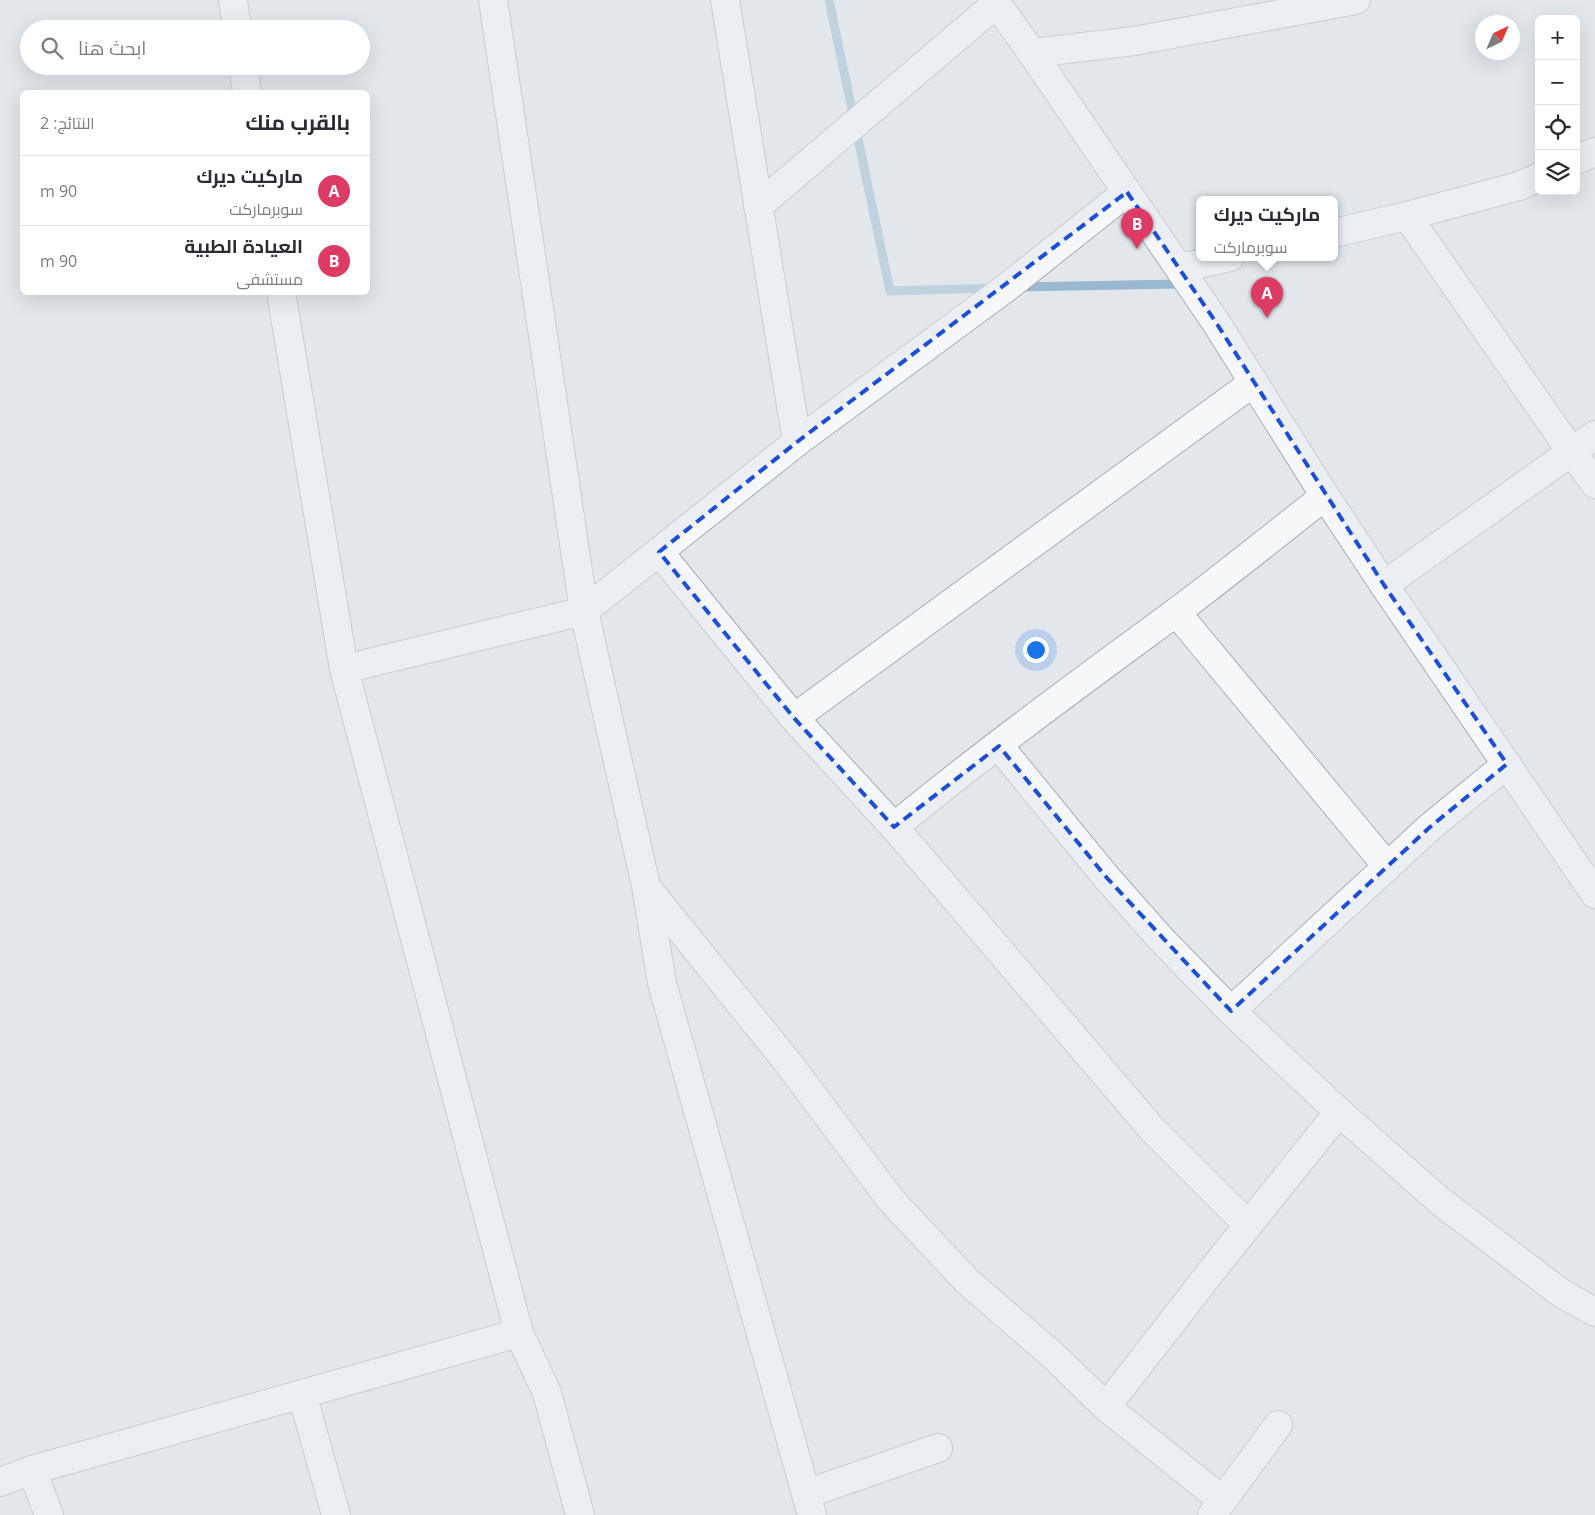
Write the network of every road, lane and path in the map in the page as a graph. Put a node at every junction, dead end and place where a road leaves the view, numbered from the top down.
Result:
1 (233, 0) edge
2 (493, 0) edge
3 (725, 0) edge
4 (1356, 0) edge
5 (995, 2) edge
6 (235, 20) edge
7 (1032, 52) junction
8 (244, 75) edge
9 (247, 90) edge
10 (1595, 152) edge
11 (1580, 158) edge
12 (1535, 179) edge
13 (1127, 192) junction
14 (758, 206) junction
15 (1407, 216) junction
16 (1338, 232) edge
17 (1212, 261) edge
18 (1180, 268) junction
19 (282, 295) edge
20 (1254, 382) junction
21 (1595, 435) edge
22 (797, 442) junction
23 (1571, 451) junction
24 (1595, 484) edge
25 (1325, 496) junction
26 (659, 552) junction
27 (1384, 585) junction
28 (584, 611) junction
29 (1176, 612) junction
30 (344, 669) junction
31 (794, 718) junction
32 (998, 746) junction
33 (1507, 764) junction
34 (894, 827) junction
35 (1387, 866) junction
36 (646, 886) junction
37 (1595, 894) edge
38 (1231, 1011) junction
39 (1339, 1112) junction
40 (1248, 1225) junction
41 (1595, 1312) edge
42 (518, 1333) junction
43 (302, 1394) junction
44 (1106, 1407) junction
45 (1278, 1425) dead end
46 (938, 1448) dead end
47 (32, 1470) junction
48 (0, 1482) edge
49 (809, 1504) edge
50 (1217, 1507) edge
51 (49, 1515) edge
52 (336, 1515) edge
53 (580, 1515) edge

1 - 6 street
2 - 28 street
3 - 14 street
4 - 7 street
5 - 7 street
5 - 14 street
7 - 13 street
8 - 9 street
10 - 11 street
12 - 15 street
13 - 18 street
13 - 22 street
14 - 22 street
15 - 16 street
15 - 23 street
17 - 18 street
18 - 20 street
19 - 30 street
20 - 25 street
20 - 31 street
21 - 23 street
22 - 26 street
23 - 24 street
23 - 27 street
25 - 27 street
25 - 29 street
26 - 28 street
26 - 31 street
27 - 33 street
28 - 30 street
28 - 36 street
29 - 32 street
29 - 35 street
30 - 42 street
31 - 34 street
32 - 34 street
32 - 38 street
33 - 35 street
33 - 37 street
34 - 40 street
35 - 38 street
36 - 44 street
36 - 49 street
38 - 39 street
39 - 40 street
39 - 41 street
40 - 44 street
42 - 43 street
42 - 53 street
43 - 47 street
43 - 52 street
44 - 50 street
45 - 50 street
46 - 49 street
47 - 48 street
47 - 51 street

